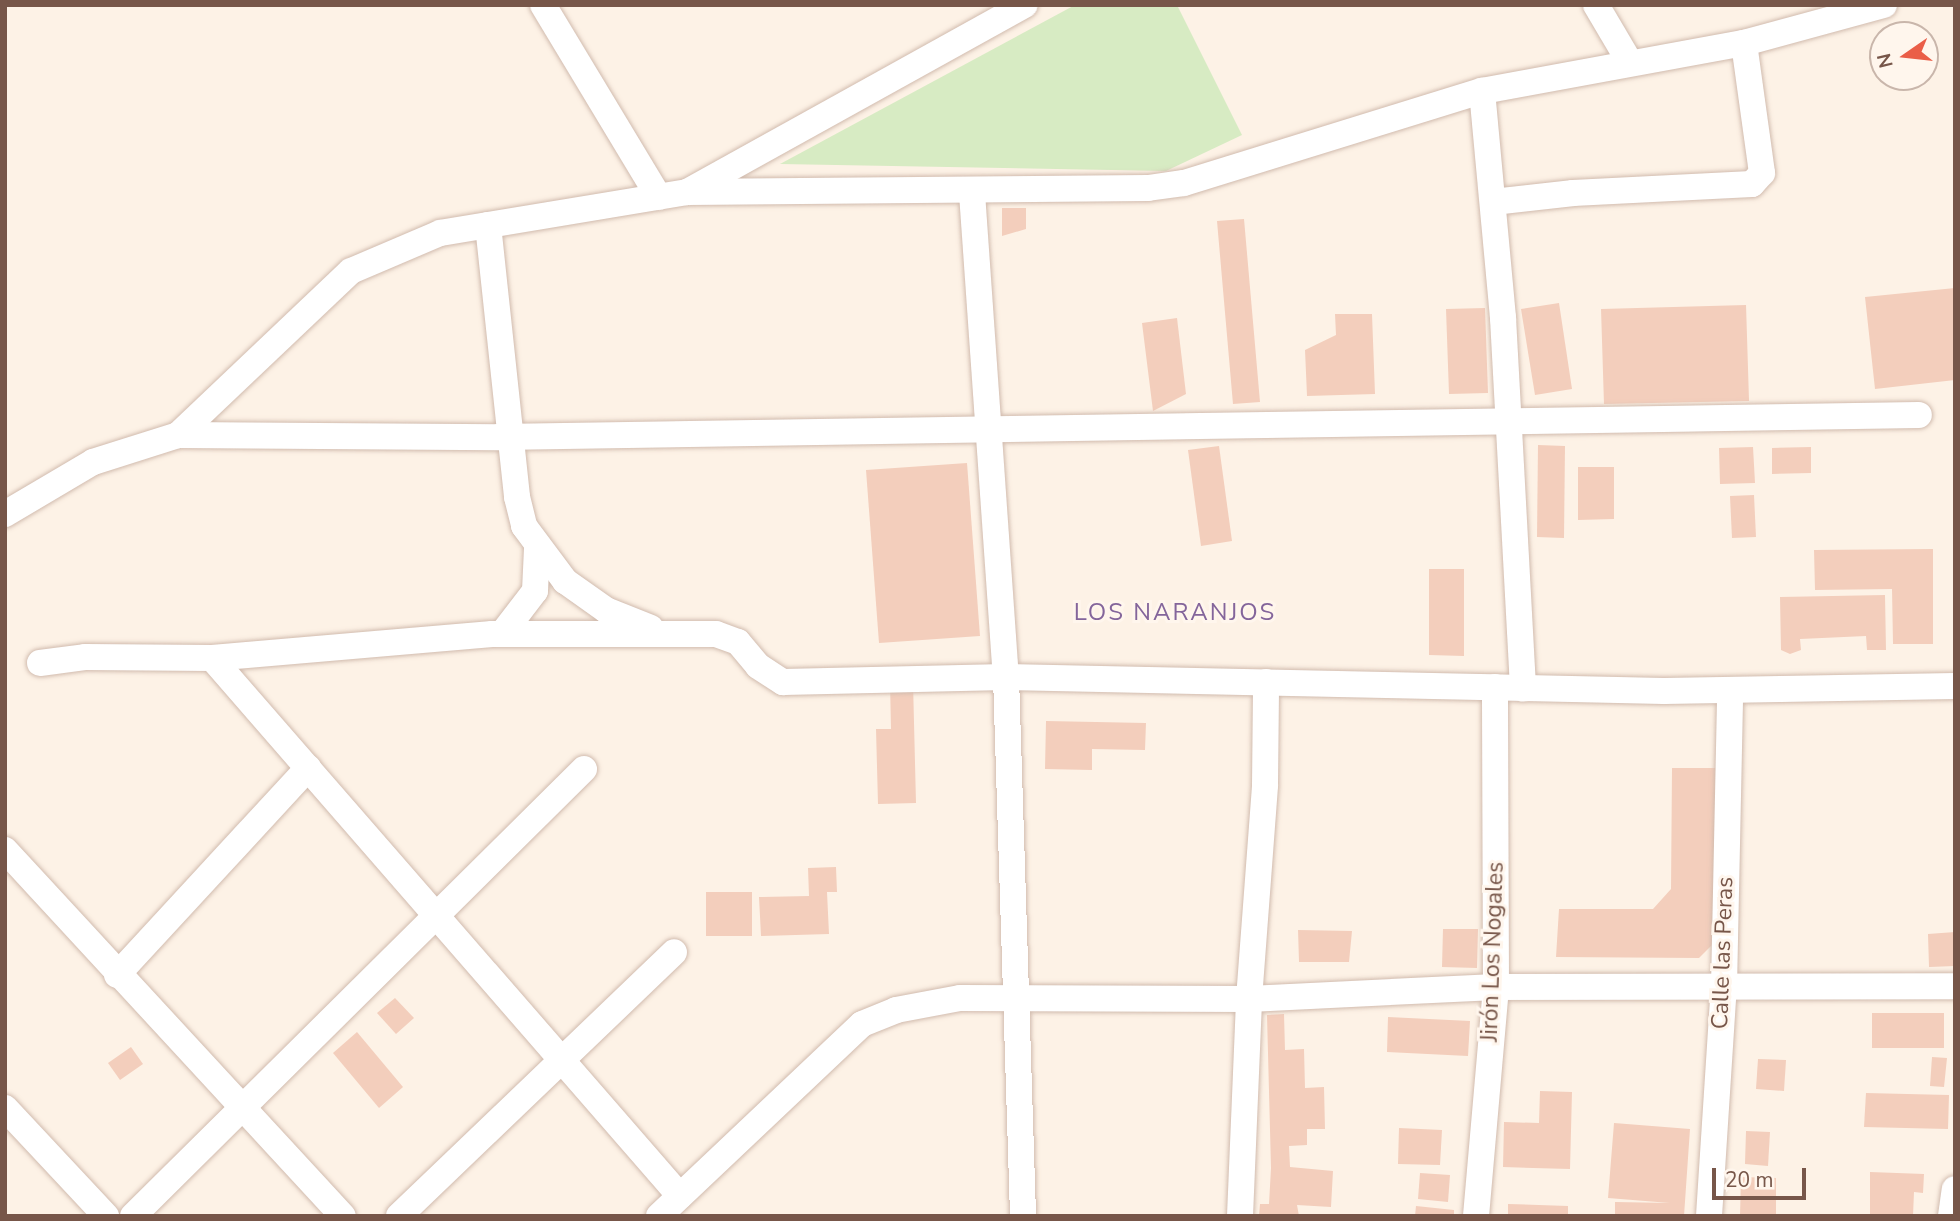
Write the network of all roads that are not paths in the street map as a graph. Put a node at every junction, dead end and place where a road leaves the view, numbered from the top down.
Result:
1 (543, 5) edge
2 (1025, 5) edge
3 (1596, 5) edge
4 (1884, 5) edge
5 (995, 12) edge
6 (1744, 43) junction
7 (1629, 61) junction
8 (1482, 91) junction
9 (687, 192) junction
10 (971, 193) junction
11 (659, 197) junction
12 (1493, 202) junction
13 (488, 225) junction
14 (1919, 415) dead end
15 (1508, 421) junction
16 (988, 427) junction
17 (178, 435) junction
18 (511, 436) junction
19 (5, 514) edge
20 (537, 549) junction
21 (502, 634) junction
22 (664, 634) junction
23 (212, 658) junction
24 (40, 663) dead end
25 (1006, 677) junction
26 (1266, 682) junction
27 (1955, 686) edge
28 (1496, 687) junction
29 (1523, 688) junction
30 (1730, 690) junction
31 (308, 768) junction
32 (584, 769) dead end
33 (5, 850) edge
34 (435, 915) junction
35 (674, 952) dead end
36 (117, 975) junction
37 (1955, 986) edge
38 (1496, 987) junction
39 (1724, 987) junction
40 (1015, 997) junction
41 (1249, 999) junction
42 (561, 1059) junction
43 (240, 1105) junction
44 (5, 1108) edge
45 (1955, 1189) edge
46 (680, 1196) junction
47 (106, 1216) edge
48 (133, 1216) edge
49 (343, 1216) edge
50 (399, 1216) edge
51 (659, 1216) edge
52 (1023, 1216) edge
53 (1240, 1216) edge
54 (1476, 1216) edge
55 (1709, 1216) edge
56 (1951, 1216) edge

1 - 11 street
2 - 5 street
3 - 7 street
4 - 6 street
5 - 9 street
6 - 7 street
6 - 12 street
7 - 8 street
8 - 10 street
8 - 12 street
9 - 10 street
9 - 11 street
10 - 16 street
11 - 13 street
12 - 15 street
13 - 17 street
13 - 18 street
14 - 15 street
15 - 16 street
15 - 29 street
16 - 18 street
16 - 25 street
17 - 18 street
17 - 19 street
18 - 20 street
20 - 21 street
20 - 22 street
21 - 22 street
21 - 23 street
22 - 25 street
23 - 24 street
23 - 31 street
25 - 26 street
25 - 40 street
26 - 28 street
26 - 41 street
27 - 30 street
28 - 29 street
28 - 38 street, Jirón Los Nogales
29 - 30 street
30 - 39 street, Calle las Peras
31 - 34 street
31 - 36 street
32 - 34 street
33 - 36 street
34 - 42 street
34 - 43 street
35 - 42 street
36 - 43 street
37 - 39 street
38 - 39 street
38 - 41 street
38 - 54 street, Jirón Los Nogales
39 - 55 street, Calle las Peras
40 - 41 street
40 - 46 street
40 - 52 street
41 - 53 street
42 - 46 street
42 - 50 street
43 - 48 street
43 - 49 street
44 - 47 street
45 - 56 street
46 - 51 street

